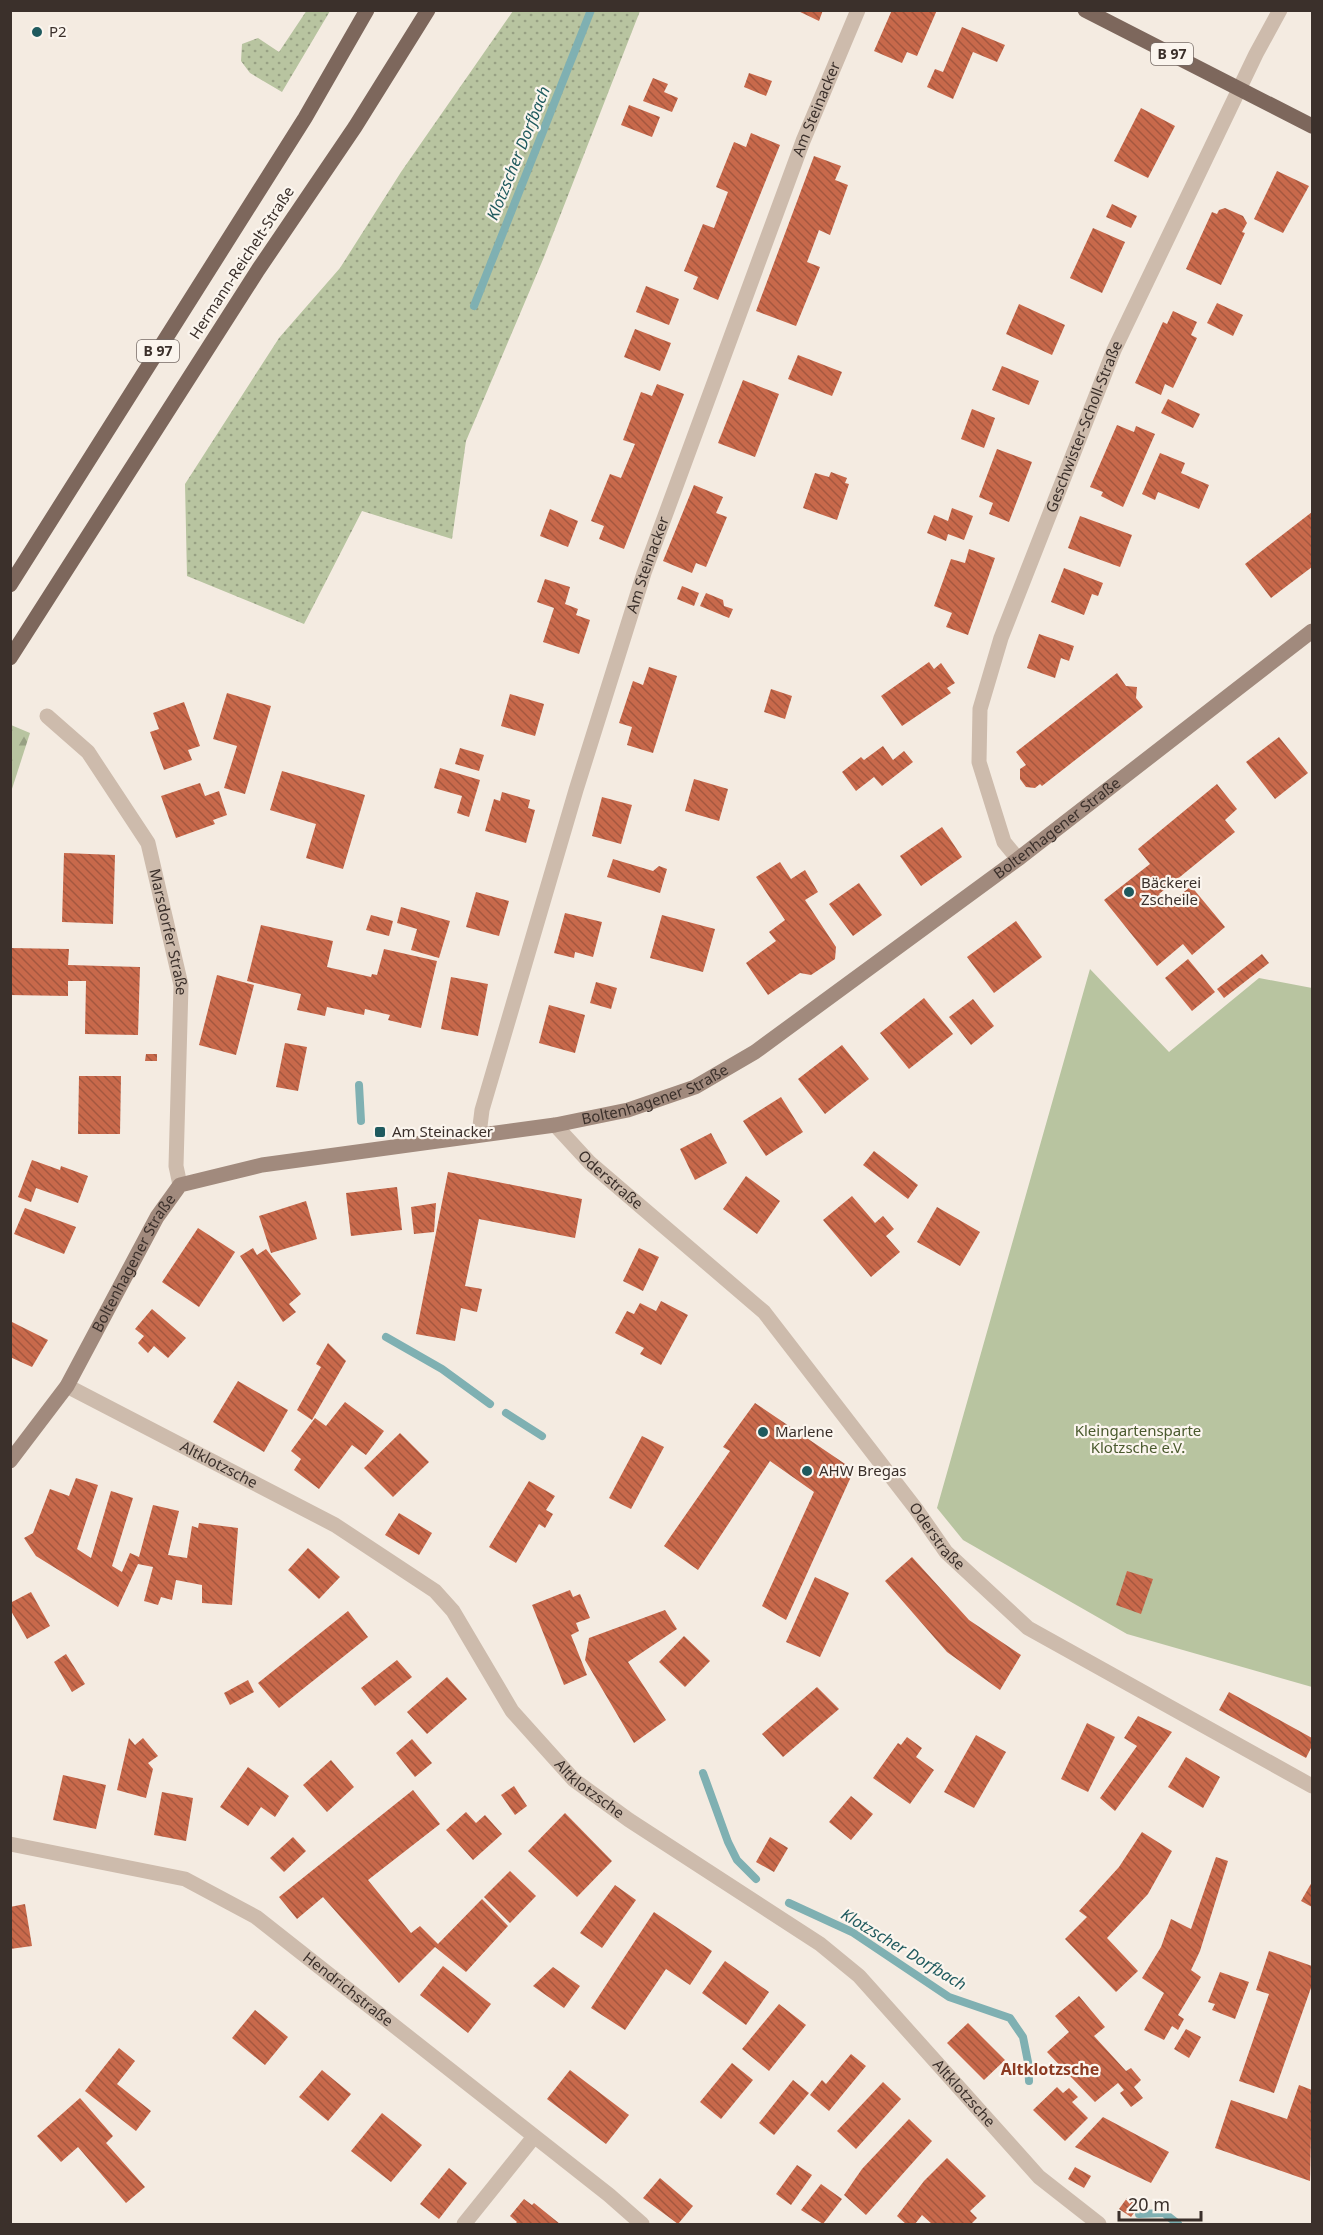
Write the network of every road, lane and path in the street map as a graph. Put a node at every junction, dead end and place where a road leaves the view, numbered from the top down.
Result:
1 (366, 10) edge
2 (428, 10) edge
3 (858, 10) edge
4 (1085, 10) edge
5 (1280, 10) edge
6 (1239, 88) junction
7 (1312, 126) edge
8 (10, 585) edge
9 (1312, 631) edge
10 (10, 658) edge
11 (47, 716) dead end
12 (1018, 859) junction
13 (555, 1125) junction
14 (479, 1134) junction
15 (180, 1185) junction
16 (66, 1386) junction
17 (10, 1461) edge
18 (1312, 1786) edge
19 (10, 1844) edge
20 (533, 2138) junction
21 (464, 2224) edge
22 (642, 2224) edge
23 (1099, 2224) edge

1 - 8 main road, Hermann-Reichelt-Straße / B 97
2 - 10 main road, Hermann-Reichelt-Straße / B 97
3 - 14 street, Am Steinacker
4 - 6 main road, B 97
5 - 6 street, Geschwister-Scholl-Straße
6 - 7 main road, B 97
6 - 12 street, Geschwister-Scholl-Straße
9 - 12 street, Boltenhagener Straße
11 - 15 street, Marsdorfer Straße
12 - 13 street, Boltenhagener Straße
13 - 14 street, Boltenhagener Straße
13 - 18 street, Oderstraße
14 - 15 street, Boltenhagener Straße
15 - 16 street, Boltenhagener Straße
16 - 17 street, Boltenhagener Straße
16 - 23 street, Altklotzsche
19 - 20 street, Hendrichstraße
20 - 21 street
20 - 22 street, Hendrichstraße

